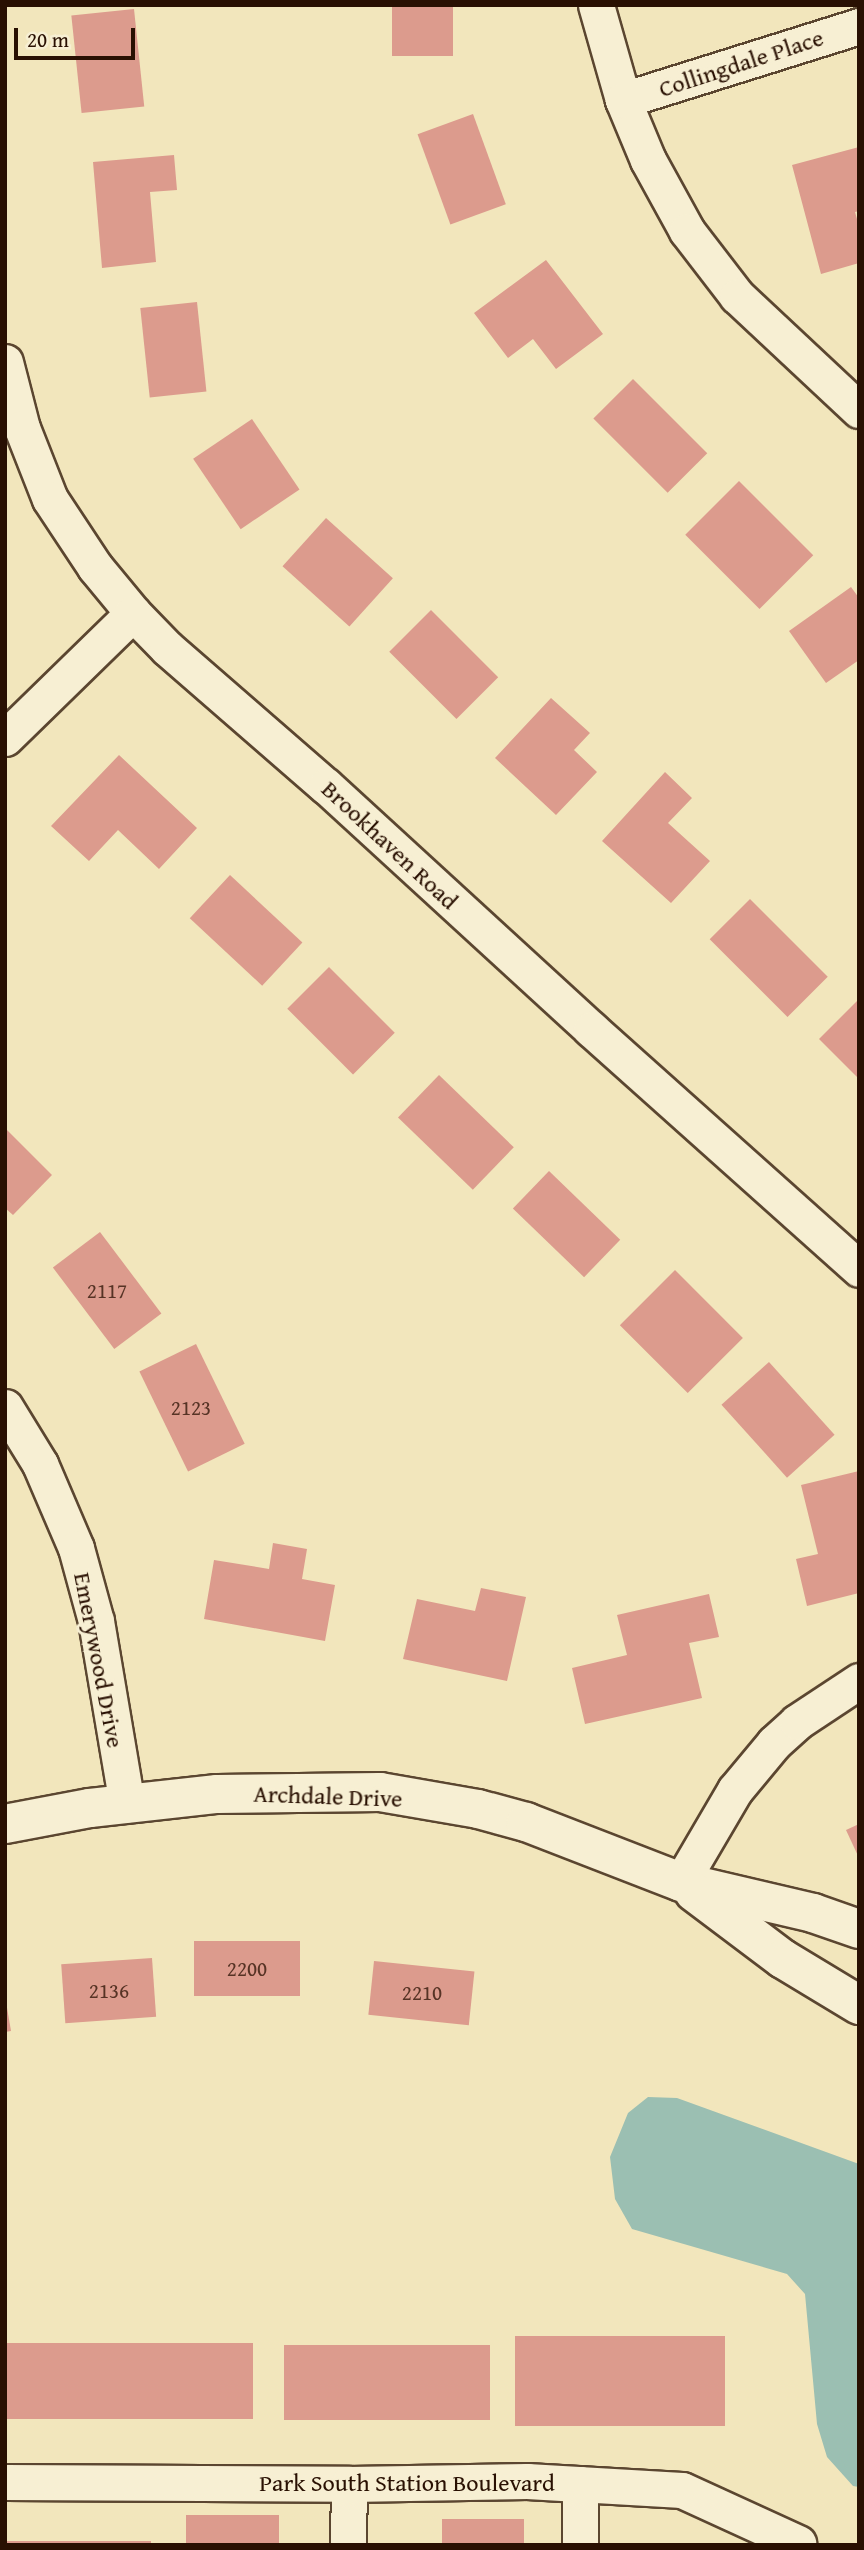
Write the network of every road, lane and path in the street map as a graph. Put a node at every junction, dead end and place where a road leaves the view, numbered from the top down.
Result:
1 (596, 5) edge
2 (859, 26) edge
3 (623, 100) junction
4 (5, 362) edge
5 (859, 410) edge
6 (133, 613) junction
7 (5, 738) edge
8 (859, 1269) edge
9 (5, 1407) edge
10 (859, 1681) edge
11 (127, 1804) junction
12 (5, 1824) edge
13 (681, 1882) junction
14 (859, 1929) edge
15 (859, 2005) edge
16 (5, 2482) edge
17 (349, 2484) junction
18 (580, 2484) junction
19 (800, 2544) edge
20 (348, 2545) edge
21 (580, 2545) edge

1 - 3 street
2 - 3 street, Collingdale Place
3 - 5 street
4 - 6 street, Brookhaven Road
6 - 7 street
6 - 8 street, Brookhaven Road
9 - 11 street, Emerywood Drive
10 - 13 street
11 - 12 street, Archdale Drive
11 - 13 street, Archdale Drive
13 - 14 street, Archdale Drive
13 - 15 street, Archdale Drive
16 - 17 street, Park South Station Boulevard
17 - 18 street, Park South Station Boulevard
17 - 20 street
18 - 19 street, Park South Station Boulevard
18 - 21 street

